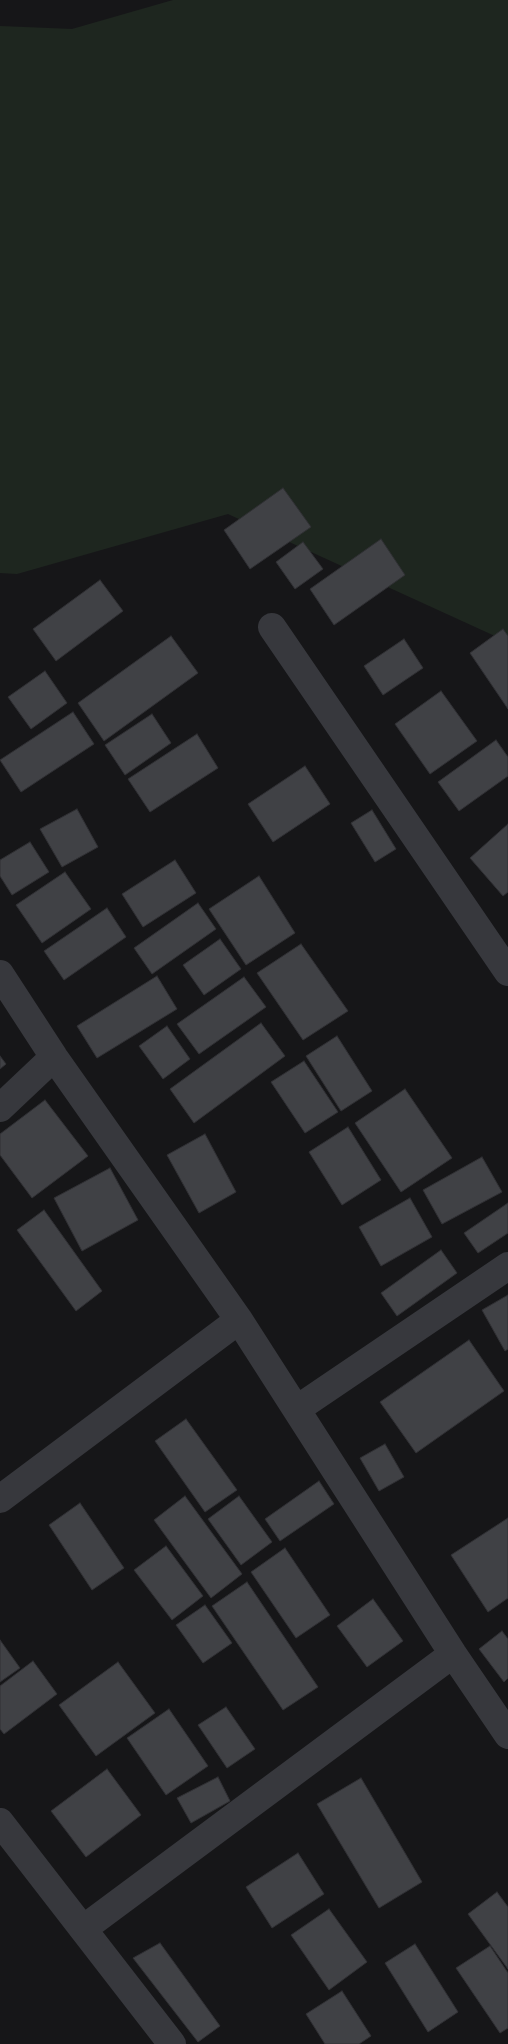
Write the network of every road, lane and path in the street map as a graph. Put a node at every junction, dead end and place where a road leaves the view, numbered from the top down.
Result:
1 (272, 627) dead end
2 (508, 972) edge
3 (0, 974) edge
4 (54, 1057) junction
5 (0, 1108) edge
6 (508, 1266) edge
7 (239, 1320) junction
8 (296, 1409) junction
9 (0, 1499) edge
10 (452, 1654) junction
11 (508, 1735) edge
12 (0, 1822) edge
13 (83, 1929) junction
14 (172, 2044) edge

1 - 2 street
3 - 4 street
4 - 5 street
4 - 7 street
6 - 8 street
7 - 8 street
7 - 9 street
8 - 10 street
10 - 11 street
10 - 13 street
12 - 13 street
13 - 14 street

